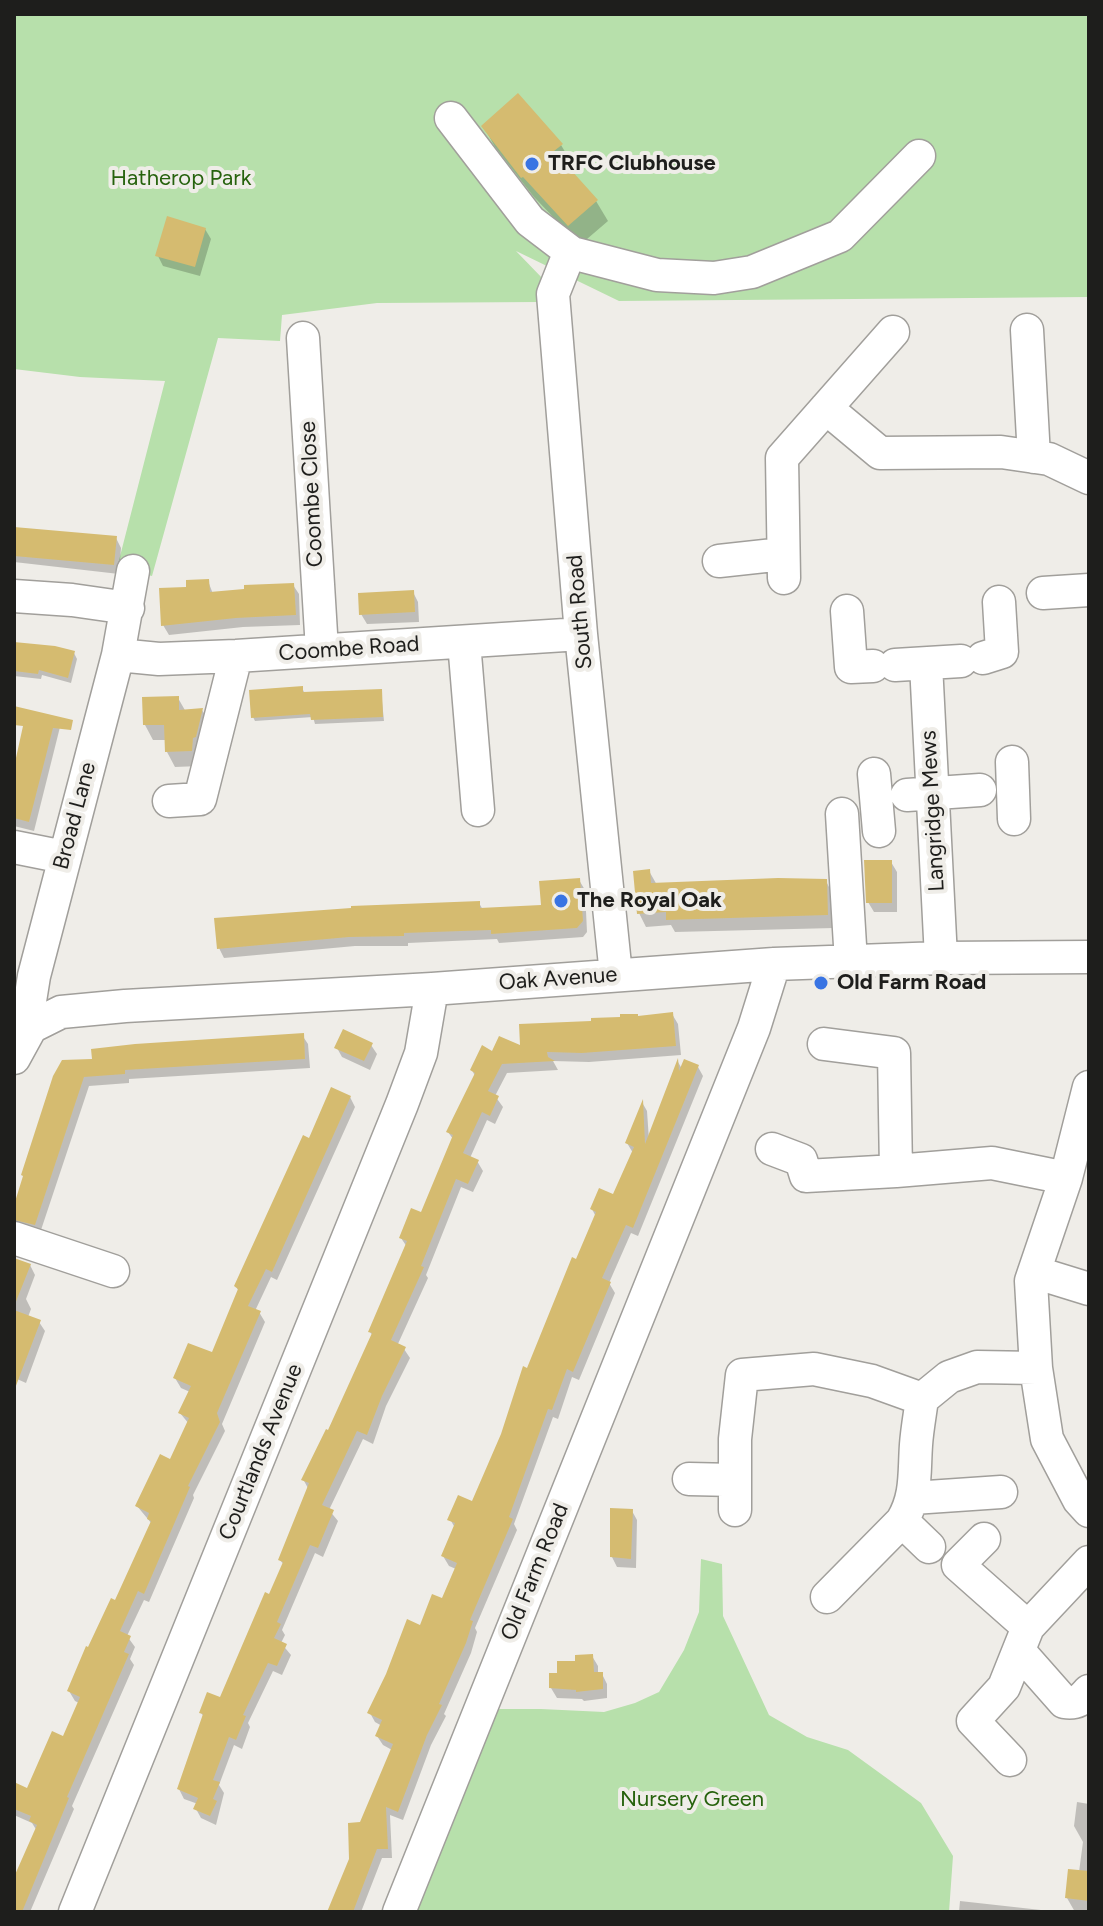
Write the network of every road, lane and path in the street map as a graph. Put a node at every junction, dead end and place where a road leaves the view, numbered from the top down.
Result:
1 (451, 118) dead end
2 (919, 156) dead end
3 (572, 253) junction
4 (1027, 330) dead end
5 (893, 332) dead end
6 (303, 338) dead end
7 (826, 408) junction
8 (1034, 457) junction
9 (1089, 478) edge
10 (719, 561) dead end
11 (133, 571) dead end
12 (1089, 590) edge
13 (1043, 593) dead end
14 (14, 596) edge
15 (999, 602) dead end
16 (128, 608) junction
17 (847, 611) dead end
18 (581, 634) junction
19 (464, 642) junction
20 (322, 650) junction
21 (118, 655) junction
22 (236, 656) junction
23 (898, 665) junction
24 (1004, 790) dead end
25 (894, 791) junction
26 (169, 801) dead end
27 (478, 810) dead end
28 (842, 814) dead end
29 (879, 831) dead end
30 (14, 847) edge
31 (64, 857) junction
32 (1089, 957) edge
33 (941, 958) junction
34 (851, 962) junction
35 (774, 964) junction
36 (616, 975) junction
37 (432, 989) junction
38 (31, 1027) junction
39 (824, 1044) dead end
40 (14, 1058) edge
41 (1089, 1087) edge
42 (772, 1149) dead end
43 (896, 1171) junction
44 (1066, 1178) junction
45 (14, 1238) edge
46 (113, 1271) dead end
47 (1034, 1272) junction
48 (1089, 1289) edge
49 (1036, 1368) junction
50 (922, 1399) junction
51 (689, 1479) dead end
52 (1001, 1492) dead end
53 (908, 1510) junction
54 (1089, 1511) edge
55 (984, 1539) dead end
56 (929, 1547) dead end
57 (1089, 1562) edge
58 (827, 1597) dead end
59 (1023, 1639) junction
60 (1089, 1691) edge
61 (1010, 1760) dead end
62 (75, 1912) edge
63 (399, 1912) edge

1 - 3 street
2 - 3 street
3 - 18 street, South Road
4 - 8 street
5 - 7 street
6 - 20 street, Coombe Close
7 - 8 street
7 - 10 street
8 - 9 street
11 - 16 street, Broad Lane
12 - 13 street
14 - 16 street
15 - 23 street
16 - 21 street, Broad Lane
17 - 23 street
18 - 19 street, Coombe Road
18 - 36 street, South Road
19 - 20 street, Coombe Road
19 - 27 street
20 - 22 street, Coombe Road
21 - 22 street, Coombe Road
21 - 31 street, Broad Lane
22 - 26 street
23 - 25 street, Langridge Mews
24 - 25 street
25 - 29 street
25 - 33 street, Langridge Mews
28 - 34 street
30 - 31 street
31 - 38 street, Broad Lane
32 - 33 street, Oak Avenue
33 - 34 street, Oak Avenue
34 - 35 street, Oak Avenue
35 - 36 street, Oak Avenue
35 - 63 street, Old Farm Road
36 - 37 street, Oak Avenue
37 - 38 street, Oak Avenue
37 - 62 street, Courtlands Avenue
38 - 40 street, Broad Lane
39 - 43 street
41 - 44 street
42 - 43 street
43 - 44 street
44 - 47 street
45 - 46 street
47 - 48 street
47 - 49 street
49 - 50 street
49 - 54 street
50 - 51 street
50 - 53 street
52 - 53 street
53 - 56 street
53 - 58 street
55 - 59 street
57 - 59 street
59 - 60 street
59 - 61 street

